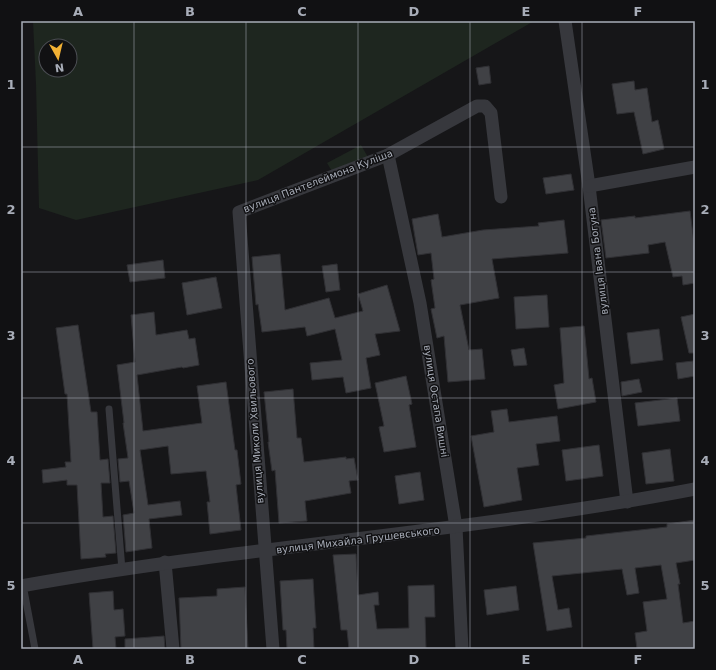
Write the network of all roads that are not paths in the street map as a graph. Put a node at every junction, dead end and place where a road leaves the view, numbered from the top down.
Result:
1 (565, 21) edge
2 (388, 155) junction
3 (695, 168) edge
4 (589, 186) junction
5 (501, 197) dead end
6 (239, 212) joint
7 (109, 409) dead end
8 (695, 489) edge
9 (627, 502) junction
10 (456, 527) junction
11 (265, 551) junction
12 (165, 562) junction
13 (122, 570) junction
14 (22, 586) edge
15 (35, 649) edge
16 (173, 649) edge
17 (273, 649) edge
18 (462, 649) edge

1 - 4 street, вулиця Івана Богуна
2 - 5 street, вулиця Пантелеймона Куліша
2 - 6 street, вулиця Пантелеймона Куліша
2 - 10 street, вулиця Остапа Вишні
3 - 4 street
4 - 9 street, вулиця Івана Богуна
6 - 11 street, вулиця Миколи Хвильового
7 - 13 lane
8 - 9 street, вулиця Михайла Грушевського
9 - 10 street, вулиця Михайла Грушевського
10 - 11 street, вулиця Михайла Грушевського
10 - 18 street, вулиця Остапа Вишні
11 - 12 street, вулиця Михайла Грушевського
11 - 17 street, вулиця Миколи Хвильового
12 - 13 street, вулиця Михайла Грушевського
12 - 16 street
13 - 14 street, вулиця Михайла Грушевського
14 - 15 lane

